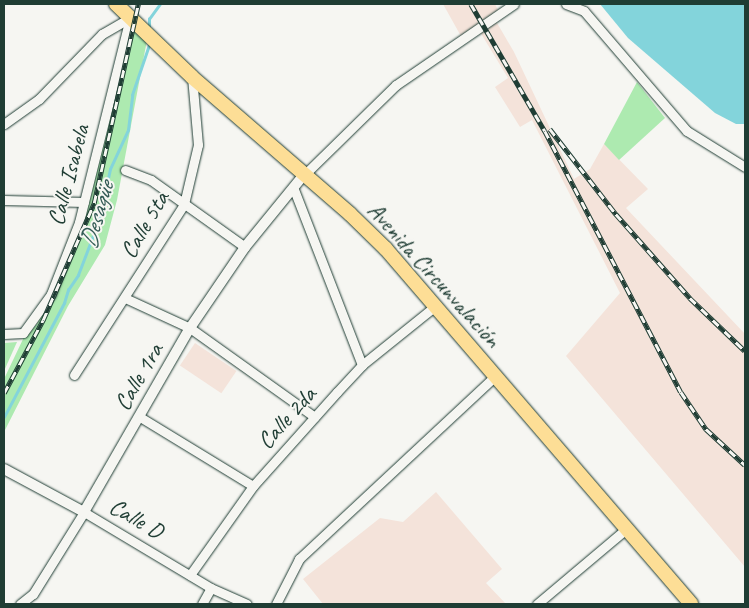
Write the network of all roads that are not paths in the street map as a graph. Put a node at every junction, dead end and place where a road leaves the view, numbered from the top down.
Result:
1 (116, 4) edge
2 (514, 4) edge
3 (566, 4) edge
4 (498, 8) edge
5 (130, 18) junction
6 (192, 77) junction
7 (4, 124) edge
8 (745, 167) edge
9 (125, 170) dead end
10 (303, 176) junction
11 (293, 187) junction
12 (4, 200) edge
13 (84, 202) junction
14 (184, 204) junction
15 (245, 247) junction
16 (126, 298) junction
17 (435, 306) junction
18 (190, 328) junction
19 (4, 334) edge
20 (362, 365) junction
21 (74, 375) dead end
22 (494, 376) junction
23 (140, 417) junction
24 (315, 417) junction
25 (4, 469) edge
26 (253, 486) junction
27 (84, 512) junction
28 (625, 530) junction
29 (190, 575) junction
30 (211, 588) junction
31 (20, 604) edge
32 (202, 604) edge
33 (247, 604) edge
34 (276, 604) edge
35 (537, 604) edge
36 (691, 604) edge

1 - 5 highway, Avenida Circunvalación
2 - 4 street
3 - 8 street
4 - 10 street
5 - 6 highway, Avenida Circunvalación
5 - 7 street
5 - 13 street, Calle Isabela
6 - 10 highway, Avenida Circunvalación
6 - 14 street, Calle 5ta
9 - 14 street
10 - 11 street, Calle 1ra
10 - 17 highway, Avenida Circunvalación
11 - 15 street, Calle 1ra
11 - 20 street
12 - 13 street
13 - 19 street, Calle Isabela
14 - 15 street
14 - 16 street, Calle 5ta
15 - 18 street, Calle 1ra
16 - 18 street
16 - 21 street, Calle 5ta
17 - 20 street, Calle 2da
17 - 22 highway, Avenida Circunvalación
18 - 23 street, Calle 1ra
18 - 24 street
20 - 24 street, Calle 2da
22 - 28 highway, Avenida Circunvalación
22 - 34 street
23 - 26 street
23 - 27 street, Calle 1ra
24 - 26 street, Calle 2da
25 - 27 street, Calle D
26 - 29 street, Calle 2da
27 - 29 street, Calle D
27 - 31 street, Calle 1ra
28 - 35 street
28 - 36 highway, Avenida Circunvalación
29 - 30 street, Calle D
30 - 32 street
30 - 33 street, Calle D

